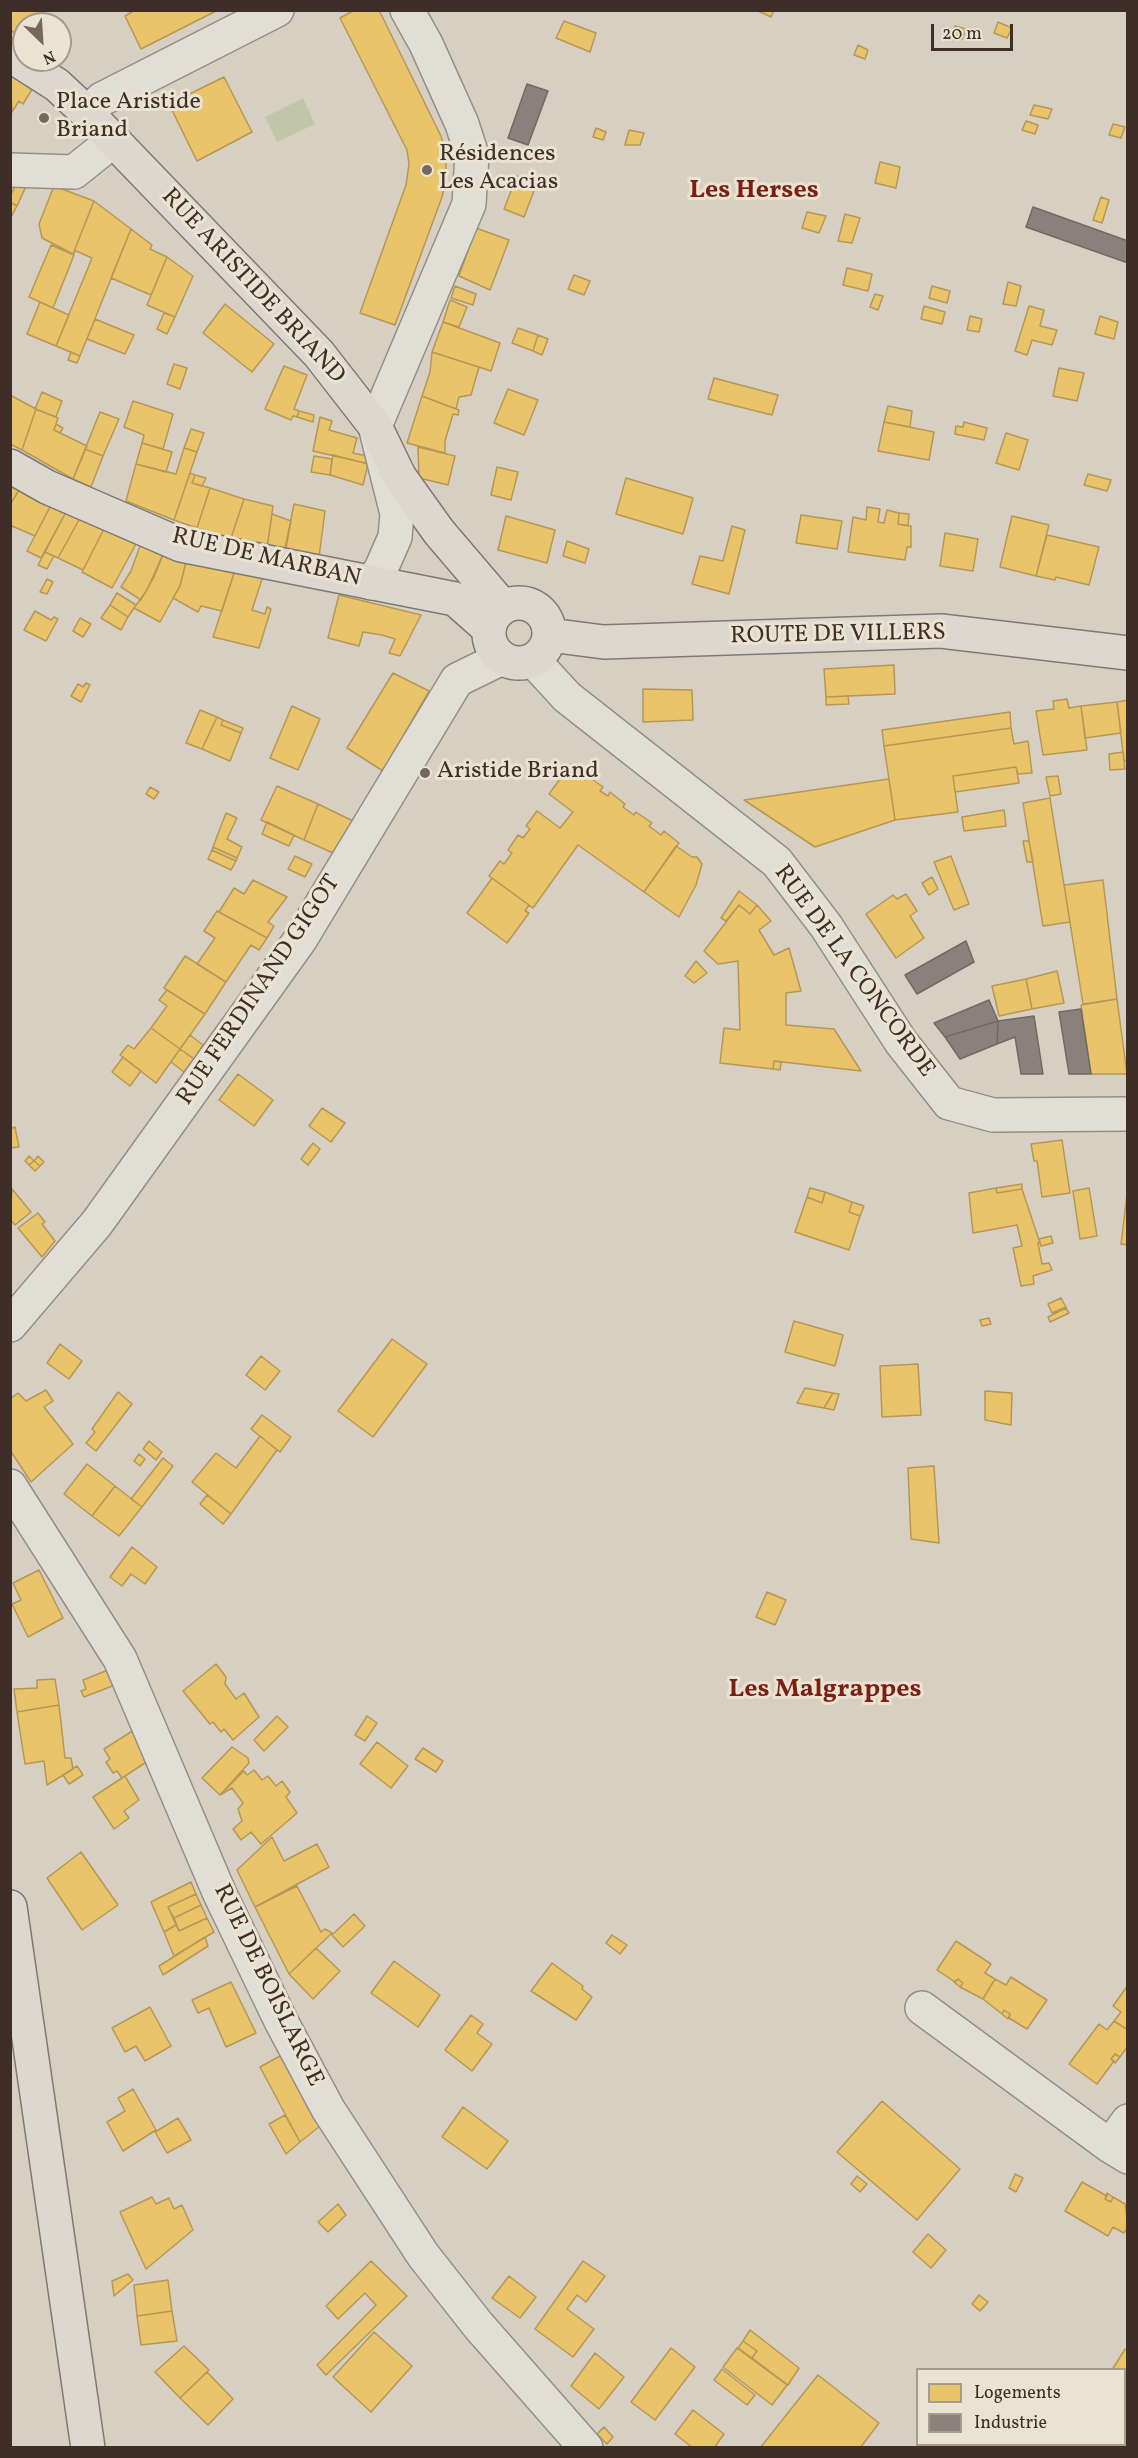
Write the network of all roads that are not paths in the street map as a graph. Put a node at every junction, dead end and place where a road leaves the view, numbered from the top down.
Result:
1 (277, 10) edge
2 (406, 10) edge
3 (10, 55) edge
4 (87, 113) junction
5 (114, 140) junction
6 (10, 170) edge
7 (375, 426) junction
8 (10, 466) edge
9 (371, 583) junction
10 (515, 638) junction
11 (1128, 652) edge
12 (1128, 1114) edge
13 (10, 1325) edge
14 (10, 1486) edge
15 (10, 1906) edge
16 (922, 2008) dead end
17 (1122, 2141) edge
18 (88, 2448) edge
19 (586, 2448) edge

1 - 4 street
2 - 7 street
3 - 4 main road, RUE ARISTIDE BRIAND
4 - 5 main road, RUE ARISTIDE BRIAND
5 - 6 street
5 - 7 main road, RUE ARISTIDE BRIAND
7 - 9 street
7 - 10 main road, RUE ARISTIDE BRIAND
8 - 9 main road, RUE DE MARBAN
9 - 10 main road, RUE DE MARBAN
10 - 11 main road, ROUTE DE VILLERS
10 - 12 street, RUE DE LA CONCORDE
10 - 13 street, RUE FERDINAND GIGOT
14 - 19 street, RUE DE BOISLARGE
15 - 18 main road
16 - 17 street

